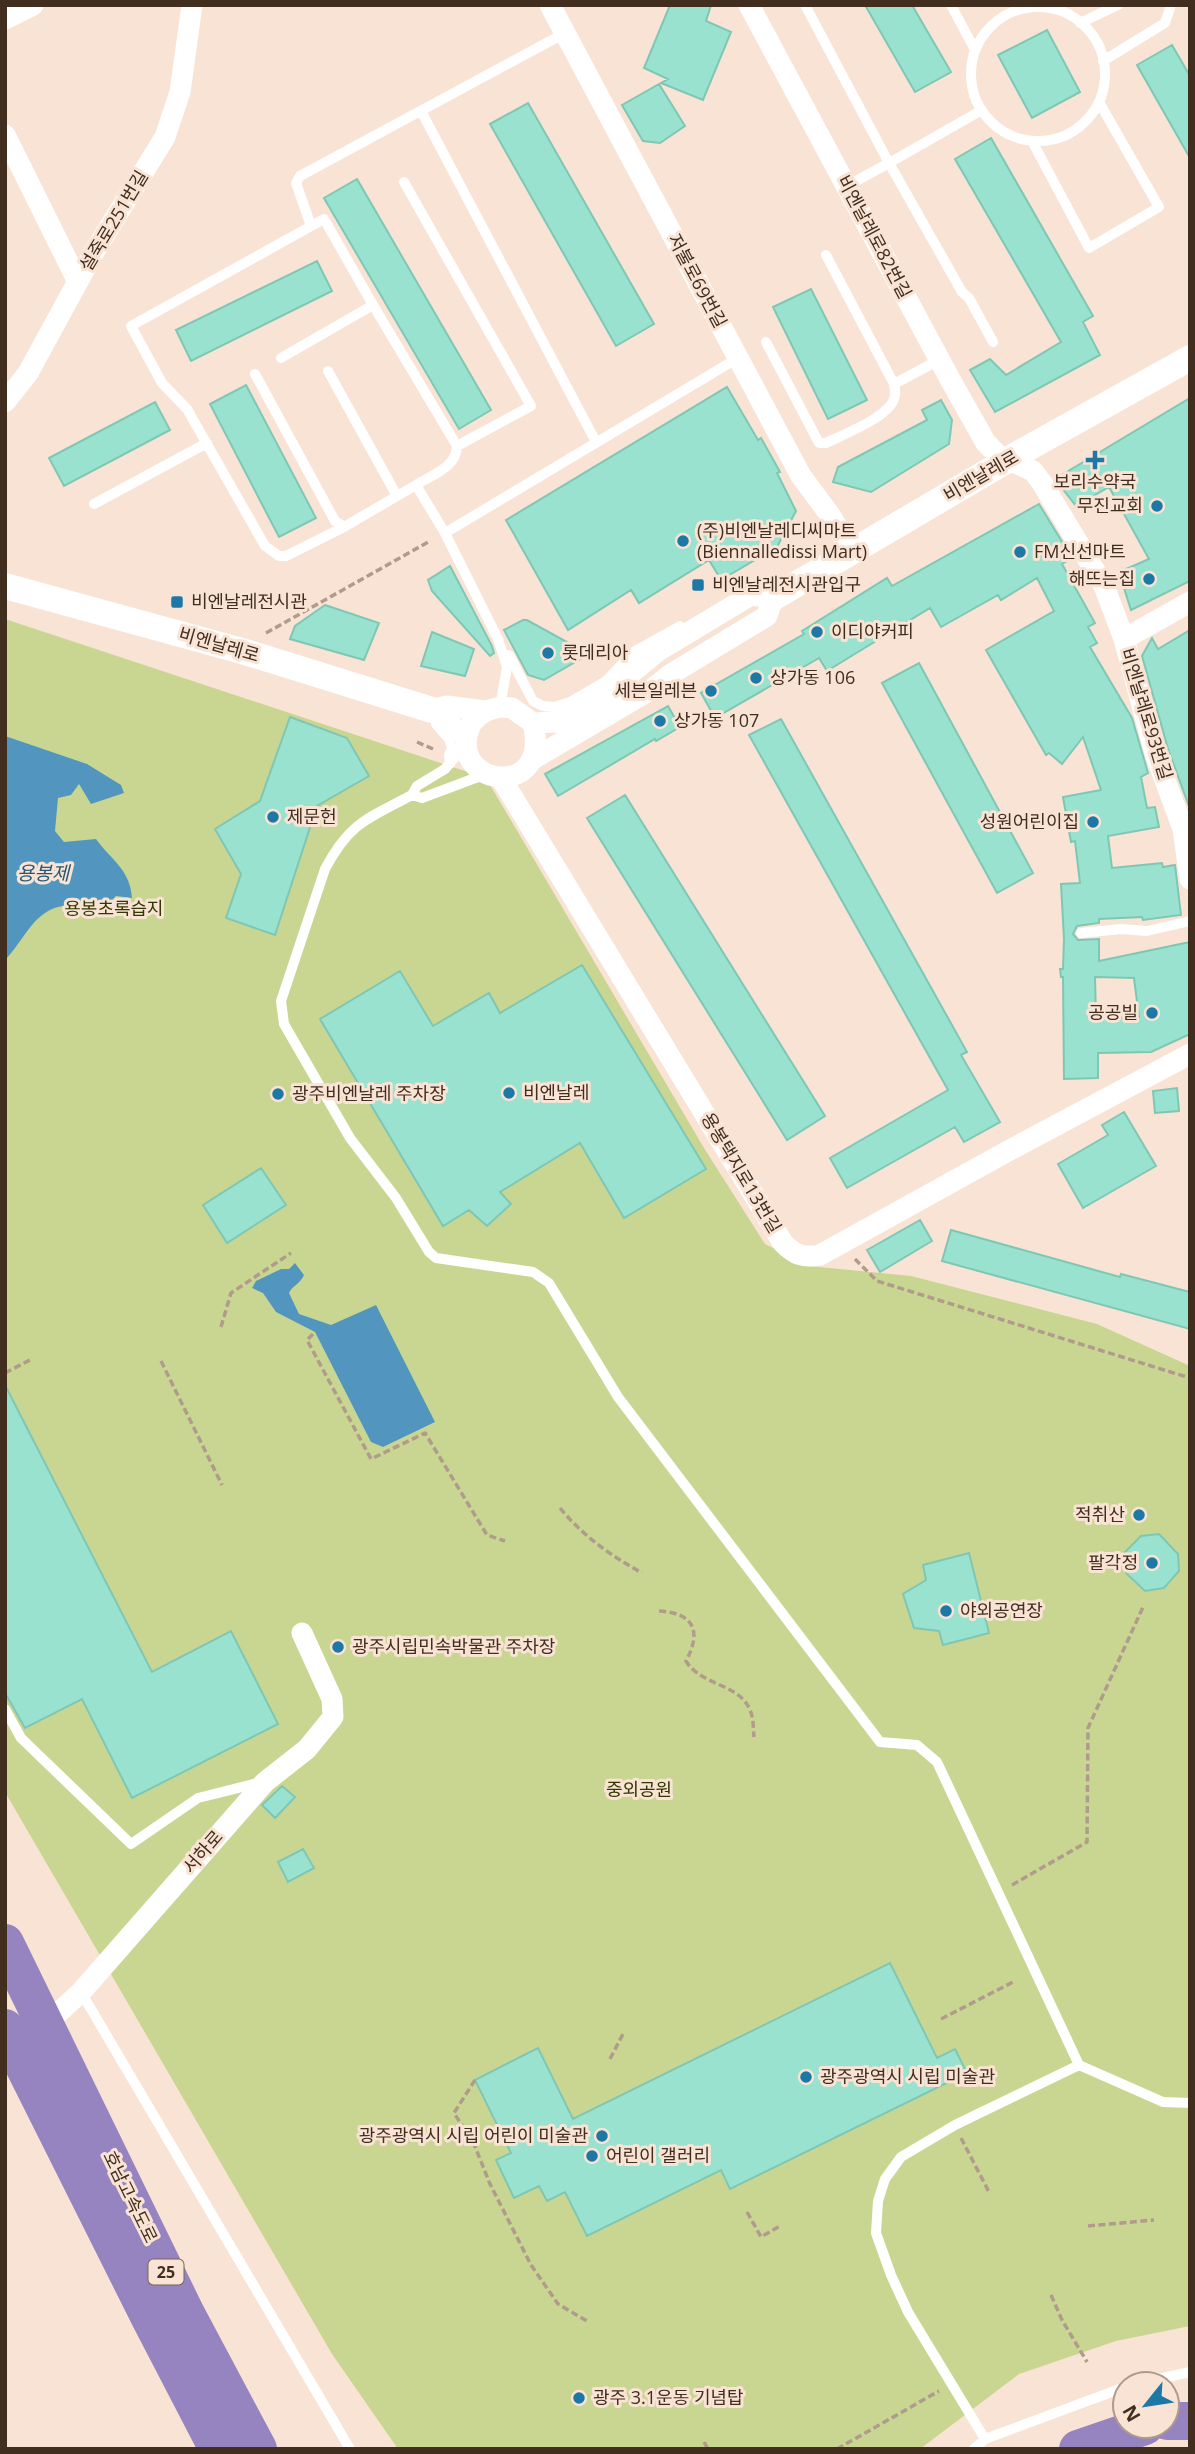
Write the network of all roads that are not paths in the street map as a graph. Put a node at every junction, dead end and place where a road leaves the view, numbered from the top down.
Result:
1 (33, 5) edge
2 (192, 5) edge
3 (550, 5) edge
4 (749, 5) edge
5 (805, 5) edge
6 (951, 5) edge
7 (1118, 5) edge
8 (1171, 5) edge
9 (1040, 6) edge
10 (5, 19) edge
11 (1080, 23) junction
12 (565, 33) junction
13 (975, 50) junction
14 (1103, 61) junction
15 (1099, 103) junction
16 (982, 110) junction
17 (421, 111) junction
18 (5, 135) edge
19 (1032, 141) junction
20 (889, 163) junction
21 (404, 182) dead end
22 (846, 186) junction
23 (310, 226) junction
24 (826, 256) dead end
25 (78, 282) junction
26 (373, 305) junction
27 (766, 342) dead end
28 (993, 342) dead end
29 (281, 358) dead end
30 (738, 358) junction
31 (1190, 358) edge
32 (939, 360) junction
33 (328, 371) dead end
34 (255, 374) dead end
35 (894, 384) junction
36 (5, 402) edge
37 (596, 442) junction
38 (207, 443) junction
39 (457, 446) junction
40 (1009, 459) junction
41 (416, 485) junction
42 (397, 496) junction
43 (94, 504) dead end
44 (344, 527) junction
45 (445, 533) junction
46 (852, 551) junction
47 (5, 586) edge
48 (764, 597) junction
49 (1190, 602) edge
50 (498, 639) junction
51 (1124, 639) junction
52 (663, 660) dead end
53 (523, 683) junction
54 (493, 709) junction
55 (432, 710) junction
56 (533, 723) junction
57 (466, 740) junction
58 (533, 759) junction
59 (450, 764) junction
60 (494, 776) junction
61 (412, 795) junction
62 (1187, 827) edge
63 (1190, 879) edge
64 (1190, 920) edge
65 (1081, 933) dead end
66 (1190, 1054) edge
67 (302, 1633) dead end
68 (5, 1709) edge
69 (265, 1782) junction
70 (5, 1943) edge
71 (81, 1992) junction
72 (5, 2028) edge
73 (5, 2043) edge
74 (1079, 2065) junction
75 (62, 2100) junction
76 (1190, 2103) edge
77 (186, 2314) junction
78 (1111, 2391) edge
79 (1111, 2436) edge
80 (985, 2439) junction
81 (218, 2449) edge
82 (258, 2449) edge
83 (282, 2449) edge
84 (350, 2449) edge
85 (974, 2449) edge
86 (1078, 2449) edge

1 - 10 street
2 - 25 street, 설죽로251번길
3 - 12 street, 저불로69번길
4 - 22 street, 비엔날레로82번길
5 - 20 lane
6 - 13 lane
7 - 11 lane
8 - 14 lane
9 - 11 lane
9 - 13 lane
11 - 14 lane
12 - 17 lane
12 - 30 street, 저불로69번길
13 - 16 lane
14 - 15 lane
15 - 19 lane
15 - 19 lane
16 - 19 lane
16 - 20 lane
17 - 23 lane
17 - 37 lane
18 - 25 street, 설죽로251번길
20 - 22 lane
20 - 28 lane
21 - 39 lane
22 - 32 street, 비엔날레로82번길
23 - 26 lane
23 - 38 lane
24 - 35 lane
25 - 36 street
26 - 29 lane
26 - 39 lane
27 - 35 lane
30 - 37 lane
30 - 46 street, 저불로69번길
31 - 40 street, 비엔날레로
32 - 35 lane
32 - 40 street, 비엔날레로82번길
33 - 42 lane
34 - 44 lane
37 - 45 lane
38 - 43 lane
38 - 44 lane
39 - 41 lane
40 - 46 street, 비엔날레로
40 - 51 street, 비엔날레로93번길
41 - 42 lane
41 - 45 lane
42 - 44 lane
45 - 50 lane
46 - 48 street, 비엔날레로
47 - 55 street, 비엔날레로
48 - 52 lane
48 - 53 lane
48 - 56 street, 비엔날레로
48 - 58 street, 비엔날레로
49 - 51 street, 비엔날레로93번길
50 - 53 lane
50 - 54 lane
51 - 62 street, 비엔날레로93번길
53 - 56 lane
54 - 55 street
54 - 56 street
54 - 57 street
55 - 57 street
55 - 59 lane
56 - 58 street
57 - 59 lane
57 - 60 street
58 - 60 street
59 - 61 lane
60 - 61 lane
60 - 66 street, 용봉택지로13번길
61 - 74 lane
62 - 63 street, 비엔날레로93번길
64 - 65 lane
67 - 69 street, 서하로
68 - 69 lane
69 - 71 street, 서하로
70 - 75 highway, 호남고속도로 / 25
71 - 73 street, 서하로
71 - 84 lane
72 - 75 highway, 호남고속도로 / 25
74 - 76 lane
74 - 80 lane
75 - 77 highway, 호남고속도로 / 25
75 - 81 highway, 호남고속도로 / 25
77 - 82 highway, 호남고속도로 / 25
77 - 83 highway
78 - 80 lane
79 - 86 highway
80 - 85 lane

